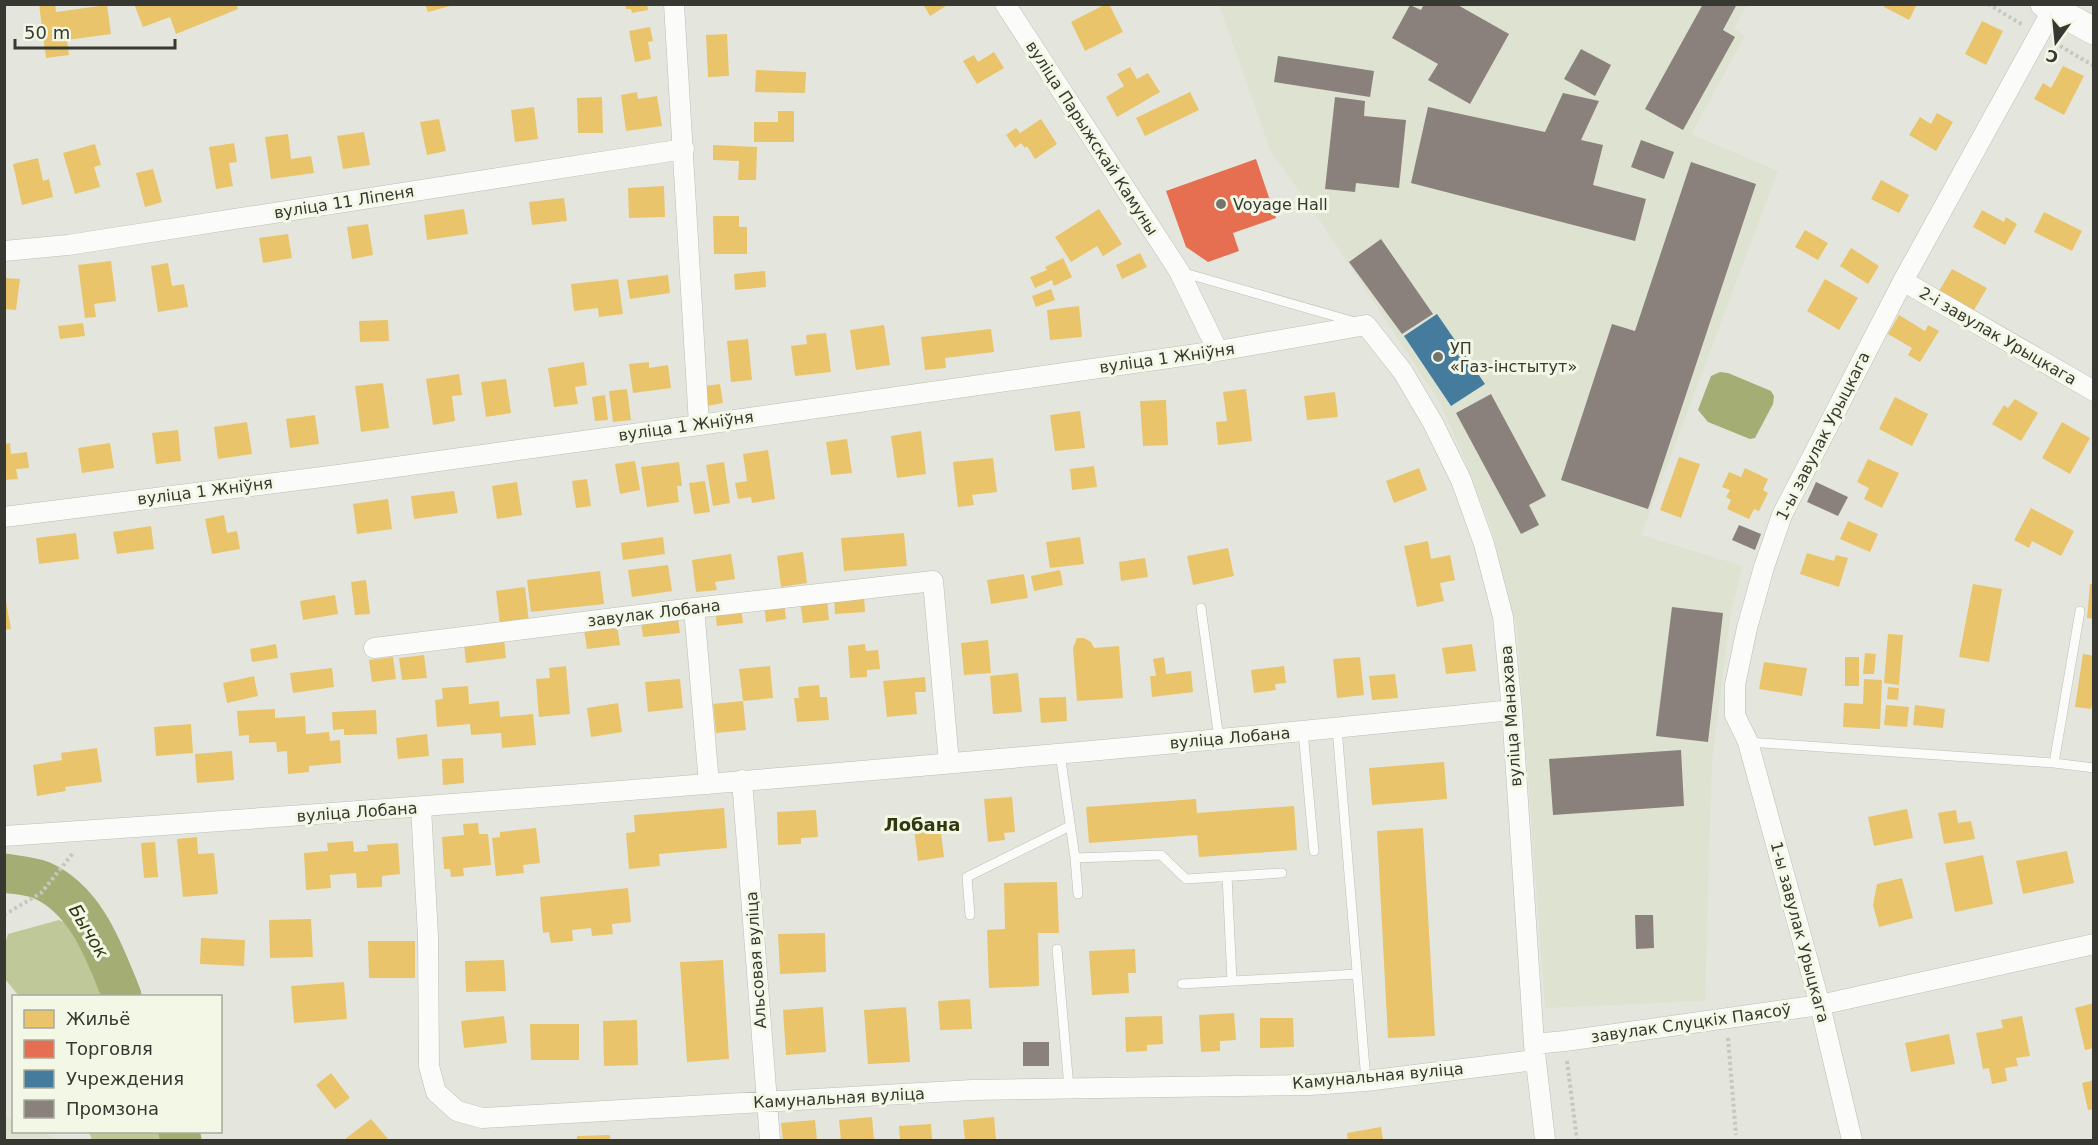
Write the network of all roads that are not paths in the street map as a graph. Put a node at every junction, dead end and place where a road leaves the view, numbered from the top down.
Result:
1 (674, 4) edge
2 (1005, 4) edge
3 (2051, 6) edge
4 (2094, 31) edge
5 (684, 149) junction
6 (4, 251) edge
7 (1179, 271) junction
8 (1903, 281) junction
9 (1366, 325) junction
10 (1218, 351) junction
11 (2094, 391) edge
12 (699, 424) junction
13 (4, 517) edge
14 (694, 608) junction
15 (1201, 608) dead end
16 (2080, 611) dead end
17 (374, 648) dead end
18 (1512, 710) junction
19 (1337, 728) junction
20 (1303, 731) junction
21 (1219, 739) junction
22 (1748, 742) junction
23 (1060, 753) junction
24 (949, 763) junction
25 (2054, 763) junction
26 (2094, 768) edge
27 (742, 780) junction
28 (709, 783) junction
29 (422, 807) junction
30 (1070, 826) junction
31 (4, 836) edge
32 (1314, 851) dead end
33 (1075, 858) junction
34 (1282, 873) dead end
35 (1227, 876) junction
36 (1078, 894) dead end
37 (970, 915) dead end
38 (2094, 944) edge
39 (1057, 949) dead end
40 (1357, 974) junction
41 (1232, 981) junction
42 (1182, 984) dead end
43 (1821, 1005) junction
44 (1534, 1052) junction
45 (1366, 1081) junction
46 (1069, 1088) junction
47 (767, 1102) junction
48 (770, 1140) edge
49 (1545, 1140) edge
50 (1852, 1140) edge

1 - 5 street
2 - 7 street, вуліца Парыжскай Камуны
3 - 4 main road
3 - 8 street, 1-ы завулак Урыцкага
5 - 6 street, вуліца 11 Ліпеня
5 - 12 street
7 - 9 lane
7 - 10 street, вуліца Парыжскай Камуны
8 - 11 street, 2-і завулак Урыцкага
8 - 22 street, 1-ы завулак Урыцкага
9 - 10 street, вуліца 1 Жніўня
9 - 18 street, вуліца Манахава
10 - 12 street, вуліца 1 Жніўня
12 - 13 street, вуліца 1 Жніўня
14 - 17 street, завулак Лобана
14 - 24 street, завулак Лобана
14 - 28 street
15 - 21 lane
16 - 25 lane
18 - 19 street, вуліца Лобана
18 - 44 street, вуліца Манахава
19 - 20 street, вуліца Лобана
19 - 40 lane
20 - 21 street, вуліца Лобана
20 - 32 lane
21 - 23 street, вуліца Лобана
22 - 25 lane
22 - 43 street, 1-ы завулак Урыцкага
23 - 24 street, вуліца Лобана
23 - 30 lane
24 - 27 street, вуліца Лобана
25 - 26 lane
27 - 28 street, вуліца Лобана
27 - 47 street, Альсовая вуліца
28 - 29 street, вуліца Лобана
29 - 31 street, вуліца Лобана
29 - 47 street, Камунальная вуліца
30 - 33 lane
30 - 37 lane
33 - 35 lane
33 - 36 lane
34 - 35 lane
35 - 41 lane
38 - 43 street, завулак Слуцкіх Паясоў
39 - 46 lane
40 - 41 lane
40 - 45 lane
41 - 42 lane
43 - 44 street, завулак Слуцкіх Паясоў
43 - 50 street, 1-ы завулак Урыцкага
44 - 45 street, Камунальная вуліца
44 - 49 street, вуліца Манахава
45 - 46 street, Камунальная вуліца
46 - 47 street, Камунальная вуліца
47 - 48 street, Альсовая вуліца

